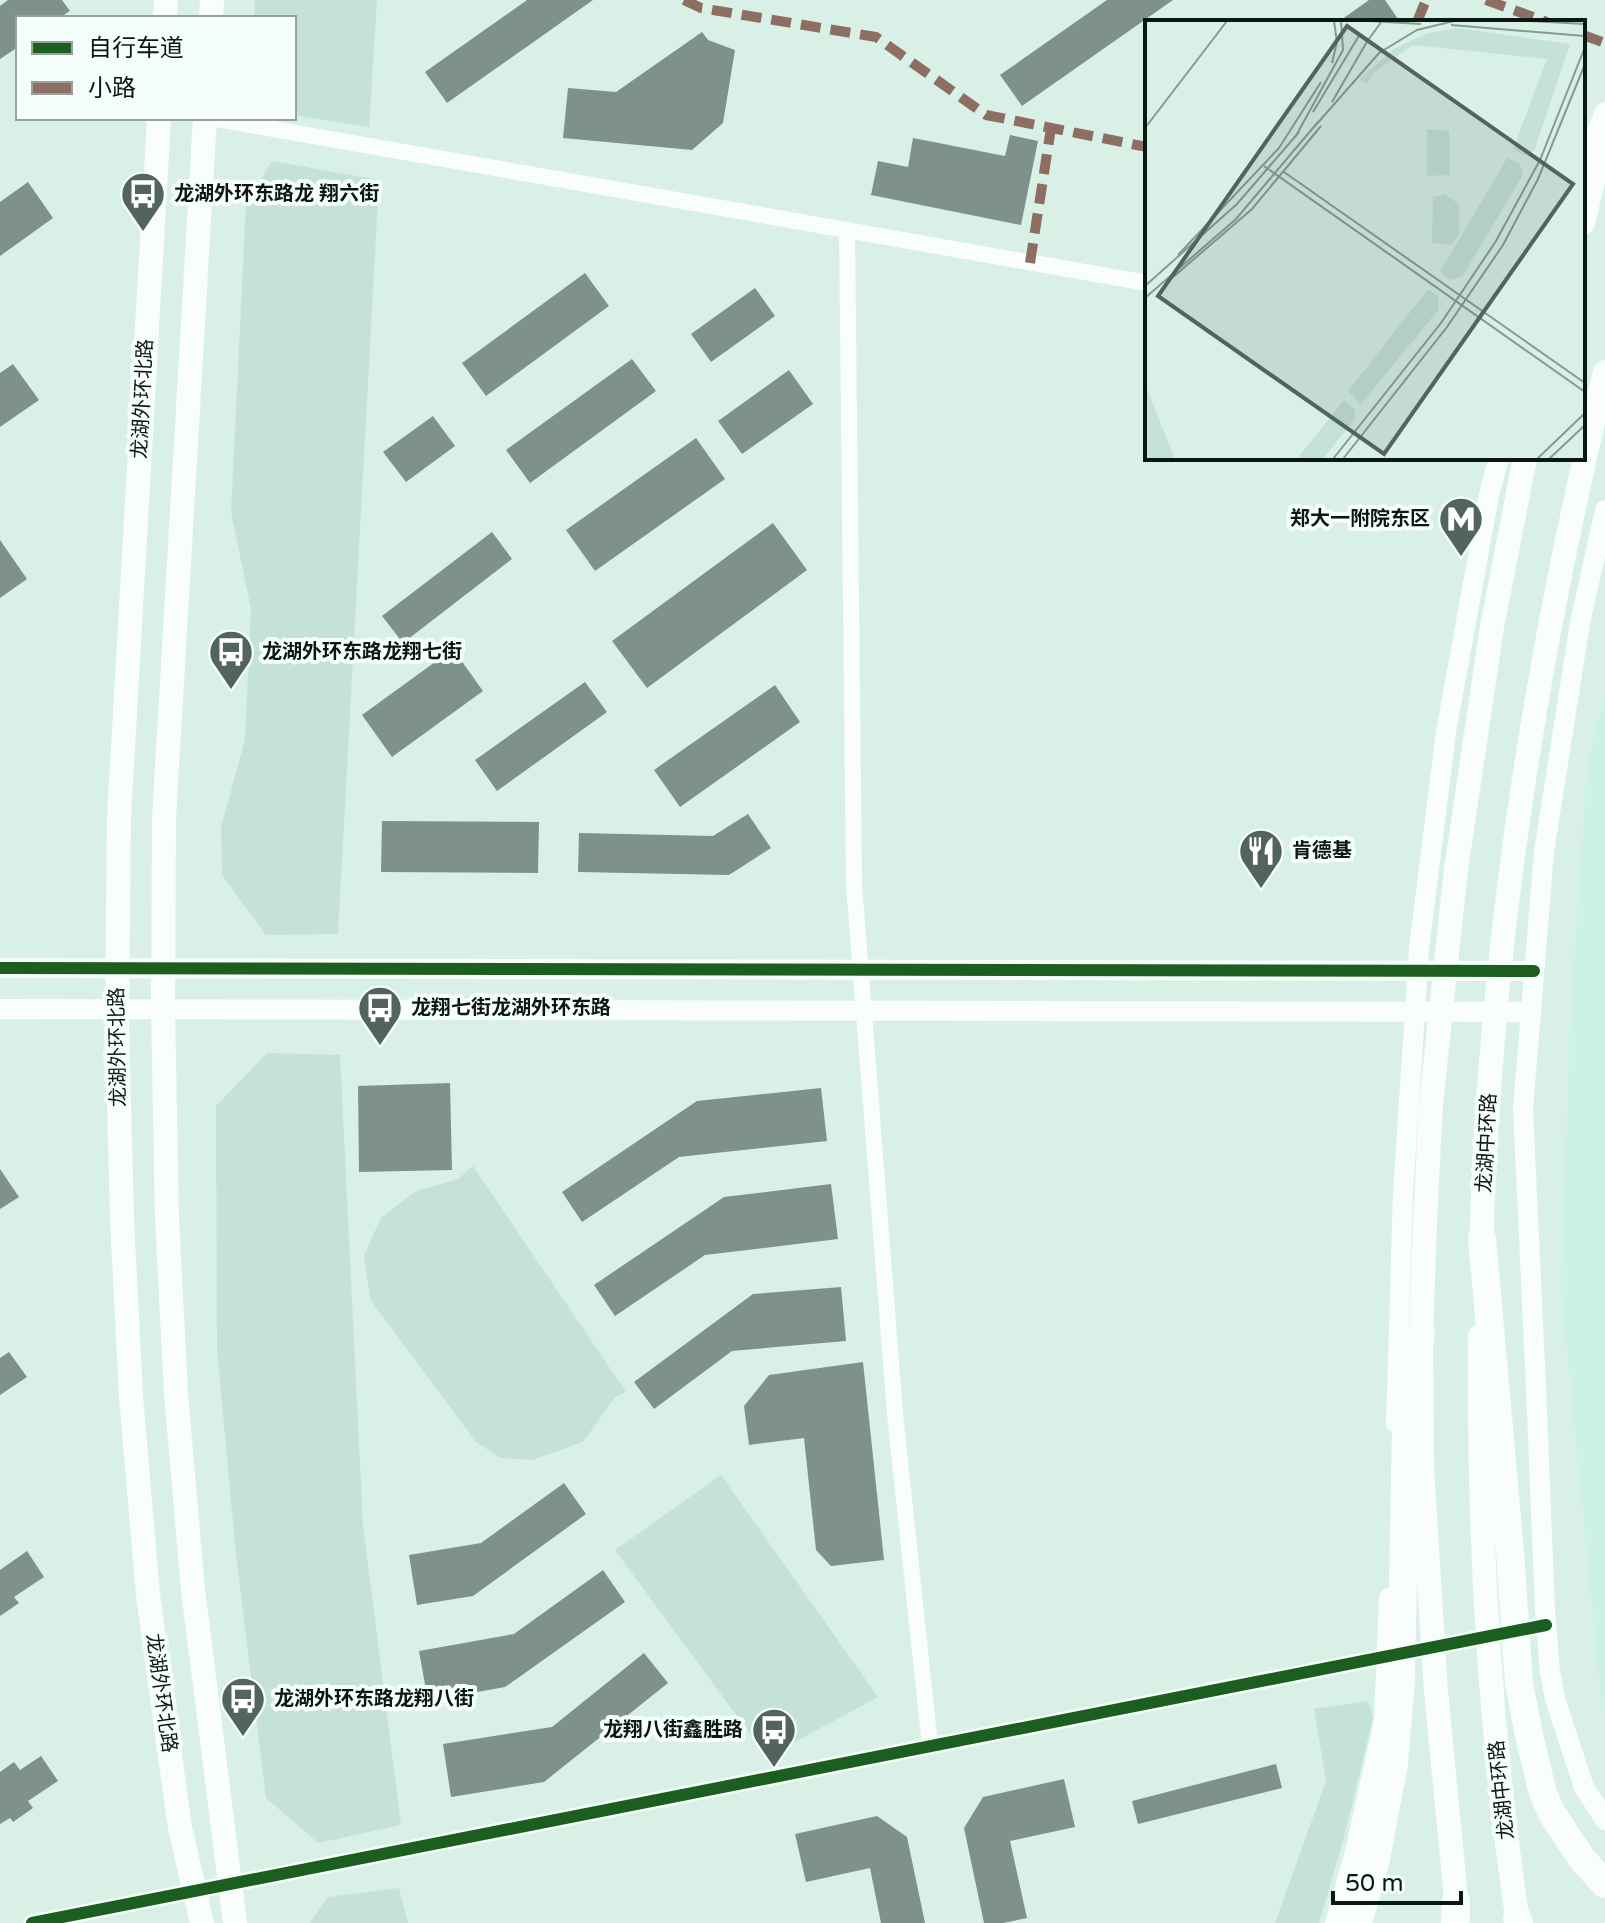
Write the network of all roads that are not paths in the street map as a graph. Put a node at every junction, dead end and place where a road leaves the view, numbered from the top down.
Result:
1 (1605, 112) edge
2 (159, 120) edge
3 (205, 120) edge
4 (222, 120) edge
5 (1605, 133) edge
6 (1585, 158) edge
7 (1585, 215) edge
8 (847, 230) junction
9 (1145, 283) edge
10 (1605, 372) edge
11 (1585, 453) edge
12 (1498, 460) edge
13 (1583, 460) edge
14 (1524, 465) edge
15 (1605, 510) edge
16 (0, 968) edge
17 (118, 968) junction
18 (163, 968) junction
19 (860, 970) junction
20 (1417, 971) junction
21 (1534, 971) junction
22 (0, 1009) edge
23 (117, 1009) junction
24 (163, 1009) junction
25 (863, 1010) junction
26 (1415, 1012) junction
27 (1531, 1012) junction
28 (1482, 1238) junction
29 (1421, 1334) junction
30 (1546, 1625) junction
31 (1387, 1656) junction
32 (930, 1746) junction
33 (1605, 1820) edge
34 (230, 1884) junction
35 (1605, 1884) edge
36 (194, 1891) junction
37 (1457, 1916) edge
38 (1518, 1921) edge
39 (32, 1923) edge
40 (202, 1923) edge
41 (235, 1923) edge
42 (1335, 1923) edge
43 (1358, 1923) edge

1 - 6 street
2 - 17 main road, 龙湖外环北路
3 - 18 main road
4 - 8 street
5 - 7 main road
8 - 9 street
8 - 19 street
10 - 11 main road, 龙湖中环路
12 - 20 street
13 - 28 main road, 龙湖中环路
14 - 29 main road
15 - 21 street
16 - 17 street
17 - 18 street
17 - 23 main road, 龙湖外环北路
18 - 19 street
18 - 24 main road
19 - 20 street
19 - 25 street
20 - 21 street
20 - 26 street
21 - 27 street
22 - 23 street
23 - 24 street
23 - 36 main road, 龙湖外环北路
24 - 25 street
24 - 34 main road
25 - 26 street
25 - 32 street
26 - 27 street
26 - 31 street
27 - 30 street
28 - 35 highway
28 - 38 main road, 龙湖中环路
29 - 37 main road
29 - 43 highway
30 - 31 street
30 - 33 street
31 - 32 street
31 - 42 street
32 - 34 street
34 - 36 street
34 - 41 main road
36 - 39 street
36 - 40 main road, 龙湖外环北路

